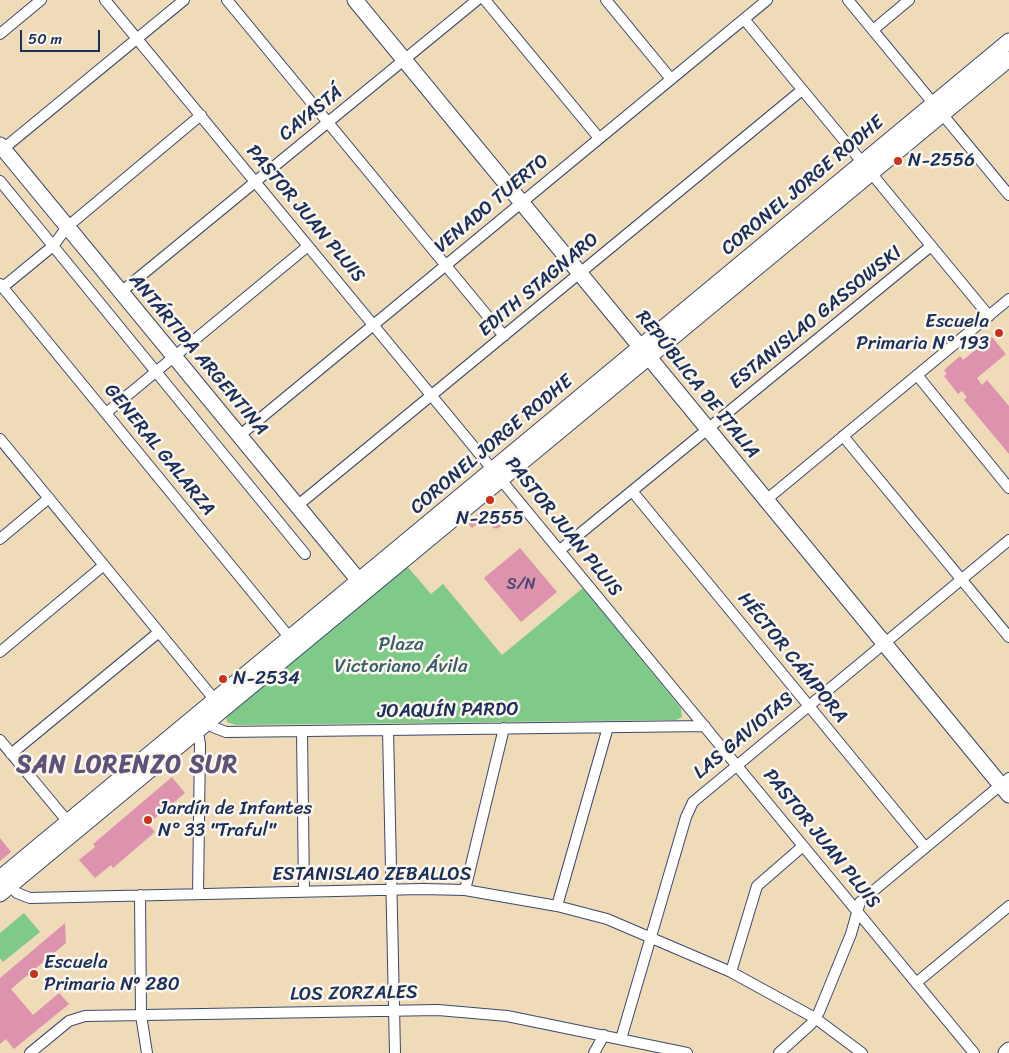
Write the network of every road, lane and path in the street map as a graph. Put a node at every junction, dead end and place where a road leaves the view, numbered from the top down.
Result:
1 (41, 0) edge
2 (105, 0) edge
3 (184, 0) edge
4 (227, 0) edge
5 (355, 0) edge
6 (478, 0) edge
7 (485, 0) edge
8 (606, 0) edge
9 (767, 0) edge
10 (848, 0) edge
11 (909, 0) edge
12 (744, 19) junction
13 (873, 30) junction
14 (0, 34) edge
15 (137, 39) junction
16 (1009, 41) edge
17 (1009, 59) edge
18 (404, 60) junction
19 (671, 79) junction
20 (802, 90) junction
21 (938, 109) junction
22 (201, 115) junction
23 (328, 123) junction
24 (599, 138) junction
25 (2, 147) edge
26 (867, 168) junction
27 (0, 181) edge
28 (256, 182) junction
29 (1007, 188) edge
30 (521, 202) junction
31 (67, 227) junction
32 (53, 246) junction
33 (308, 246) junction
34 (931, 246) junction
35 (446, 265) junction
36 (580, 273) junction
37 (1, 286) edge
38 (121, 292) junction
39 (1009, 299) edge
40 (989, 316) junction
41 (374, 324) junction
42 (504, 336) junction
43 (644, 352) junction
44 (174, 356) junction
45 (156, 371) junction
46 (917, 376) junction
47 (432, 395) junction
48 (106, 413) junction
49 (708, 429) junction
50 (239, 436) junction
51 (843, 436) junction
52 (0, 439) edge
53 (497, 474) junction
54 (1009, 488) edge
55 (632, 491) junction
56 (49, 498) junction
57 (766, 500) junction
58 (297, 506) junction
59 (0, 539) edge
60 (1009, 540) edge
61 (560, 550) junction
62 (304, 554) dead end
63 (104, 565) junction
64 (961, 579) junction
65 (363, 585) junction
66 (159, 632) junction
67 (1009, 637) edge
68 (290, 638) junction
69 (884, 643) junction
70 (0, 652) edge
71 (219, 705) junction
72 (808, 705) junction
73 (204, 717) junction
74 (705, 726) junction
75 (608, 727) junction
76 (191, 728) junction
77 (504, 728) junction
78 (388, 730) junction
79 (302, 731) junction
80 (0, 740) edge
81 (11, 754) junction
82 (736, 764) junction
83 (1006, 786) edge
84 (68, 822) junction
85 (803, 846) junction
86 (925, 847) junction
87 (3, 884) edge
88 (391, 889) junction
89 (465, 890) junction
90 (304, 891) junction
91 (198, 894) junction
92 (140, 895) junction
93 (558, 906) junction
94 (1009, 906) edge
95 (856, 910) junction
96 (651, 937) junction
97 (731, 972) junction
98 (916, 982) junction
99 (394, 1011) junction
100 (141, 1015) junction
101 (815, 1018) junction
102 (604, 1035) junction
103 (622, 1039) junction
104 (1009, 1050) edge
105 (30, 1053) edge
106 (147, 1053) edge
107 (395, 1053) edge
108 (594, 1053) edge
109 (687, 1053) edge
110 (779, 1053) edge
111 (862, 1053) edge
112 (974, 1053) edge
113 (1006, 1053) edge

1 - 14 street
2 - 15 street, PASTOR JUAN PLUIS
3 - 15 street
4 - 23 street
5 - 18 main road, REPÚBLICA DE ITALIA
6 - 18 street, CAYASTÁ
7 - 24 street
8 - 19 street
9 - 12 street, VENADO TUERTO
10 - 13 street
11 - 13 street
12 - 19 street, VENADO TUERTO
12 - 20 street
13 - 21 street
15 - 22 street, PASTOR JUAN PLUIS
15 - 25 street
16 - 21 main road, CORONEL JORGE RODHE
17 - 21 main road, CORONEL JORGE RODHE
18 - 23 street, CAYASTÁ
18 - 30 main road, REPÚBLICA DE ITALIA
19 - 24 street, VENADO TUERTO
20 - 26 street
20 - 36 street, EDITH STAGNARO
21 - 26 main road, CORONEL JORGE RODHE
21 - 29 street
22 - 28 street, PASTOR JUAN PLUIS
22 - 31 street
23 - 28 street, CAYASTÁ
23 - 35 street
24 - 30 street, VENADO TUERTO
25 - 31 main road, ANTÁRTIDA ARGENTINA
26 - 34 street
26 - 43 main road, CORONEL JORGE RODHE
27 - 32 street
28 - 33 street, PASTOR JUAN PLUIS
28 - 38 street, CAYASTÁ
30 - 35 street, VENADO TUERTO
30 - 36 main road, REPÚBLICA DE ITALIA
31 - 32 street
31 - 38 main road, ANTÁRTIDA ARGENTINA
32 - 37 street
32 - 45 street
33 - 41 street, PASTOR JUAN PLUIS
33 - 44 street
34 - 40 street
34 - 49 street, ESTANISLAO GASSOWSKI
35 - 41 street, VENADO TUERTO
35 - 42 street
36 - 42 street, EDITH STAGNARO
36 - 43 main road, REPÚBLICA DE ITALIA
37 - 48 street, GENERAL GALARZA
38 - 44 main road, ANTÁRTIDA ARGENTINA
39 - 40 street
40 - 46 street
41 - 47 street, PASTOR JUAN PLUIS
41 - 50 street, VENADO TUERTO
42 - 47 street, EDITH STAGNARO
43 - 49 main road, REPÚBLICA DE ITALIA
43 - 53 main road, CORONEL JORGE RODHE
44 - 45 street
44 - 50 main road, ANTÁRTIDA ARGENTINA
45 - 48 street
45 - 62 street
46 - 51 street
46 - 54 street
47 - 53 street, PASTOR JUAN PLUIS
47 - 58 street, EDITH STAGNARO
48 - 68 street, GENERAL GALARZA
49 - 55 street, ESTANISLAO GASSOWSKI
49 - 57 main road, REPÚBLICA DE ITALIA
50 - 58 main road, ANTÁRTIDA ARGENTINA
51 - 57 street
51 - 64 street
52 - 56 street
53 - 61 street, PASTOR JUAN PLUIS
53 - 65 main road, CORONEL JORGE RODHE
55 - 61 street, ESTANISLAO GASSOWSKI
55 - 72 street, HÉCTOR CÁMPORA
56 - 59 street
56 - 63 street
57 - 69 main road, REPÚBLICA DE ITALIA
58 - 65 main road, ANTÁRTIDA ARGENTINA
60 - 64 street, LAS GAVIOTAS
61 - 74 street, PASTOR JUAN PLUIS
63 - 66 street
63 - 70 street
64 - 67 street
64 - 69 street, LAS GAVIOTAS
65 - 68 main road, CORONEL JORGE RODHE
65 - 71 main road, CORONEL JORGE RODHE
66 - 71 street
66 - 81 street
68 - 71 main road, CORONEL JORGE RODHE
69 - 72 street, LAS GAVIOTAS
69 - 83 main road, REPÚBLICA DE ITALIA
71 - 73 main road, CORONEL JORGE RODHE
72 - 82 street, LAS GAVIOTAS
72 - 86 street, HÉCTOR CÁMPORA
73 - 76 main road, CORONEL JORGE RODHE
73 - 79 street, JOAQUÍN PARDO
74 - 75 street, JOAQUÍN PARDO
74 - 82 street, PASTOR JUAN PLUIS
75 - 77 street, JOAQUÍN PARDO
75 - 93 street
76 - 84 main road, CORONEL JORGE RODHE
76 - 87 main road, CORONEL JORGE RODHE
76 - 91 street
77 - 78 street, JOAQUÍN PARDO
77 - 89 street
78 - 79 street, JOAQUÍN PARDO
78 - 88 street
79 - 90 street
80 - 81 street
81 - 84 street
82 - 85 street, PASTOR JUAN PLUIS
82 - 96 street, LAS GAVIOTAS
83 - 86 street
84 - 87 main road, CORONEL JORGE RODHE
85 - 95 street, PASTOR JUAN PLUIS
85 - 97 street
86 - 95 street
87 - 92 street, ESTANISLAO ZEBALLOS
88 - 89 street, ESTANISLAO ZEBALLOS
88 - 90 street, ESTANISLAO ZEBALLOS
88 - 99 street
89 - 93 street, ESTANISLAO ZEBALLOS
90 - 91 street, ESTANISLAO ZEBALLOS
91 - 92 street, ESTANISLAO ZEBALLOS
92 - 100 street
93 - 96 street, ESTANISLAO ZEBALLOS
94 - 98 street
95 - 98 street, PASTOR JUAN PLUIS
95 - 101 street
96 - 97 street, ESTANISLAO ZEBALLOS
96 - 103 street, LAS GAVIOTAS
97 - 101 street, ESTANISLAO ZEBALLOS
98 - 112 street, PASTOR JUAN PLUIS
99 - 100 street, LOS ZORZALES
99 - 102 street, LOS ZORZALES
99 - 107 street
100 - 105 street, LOS ZORZALES
100 - 106 street
101 - 110 street
101 - 111 street, ESTANISLAO ZEBALLOS
102 - 103 street, LOS ZORZALES
102 - 108 street
103 - 109 street, LOS ZORZALES
104 - 113 main road

